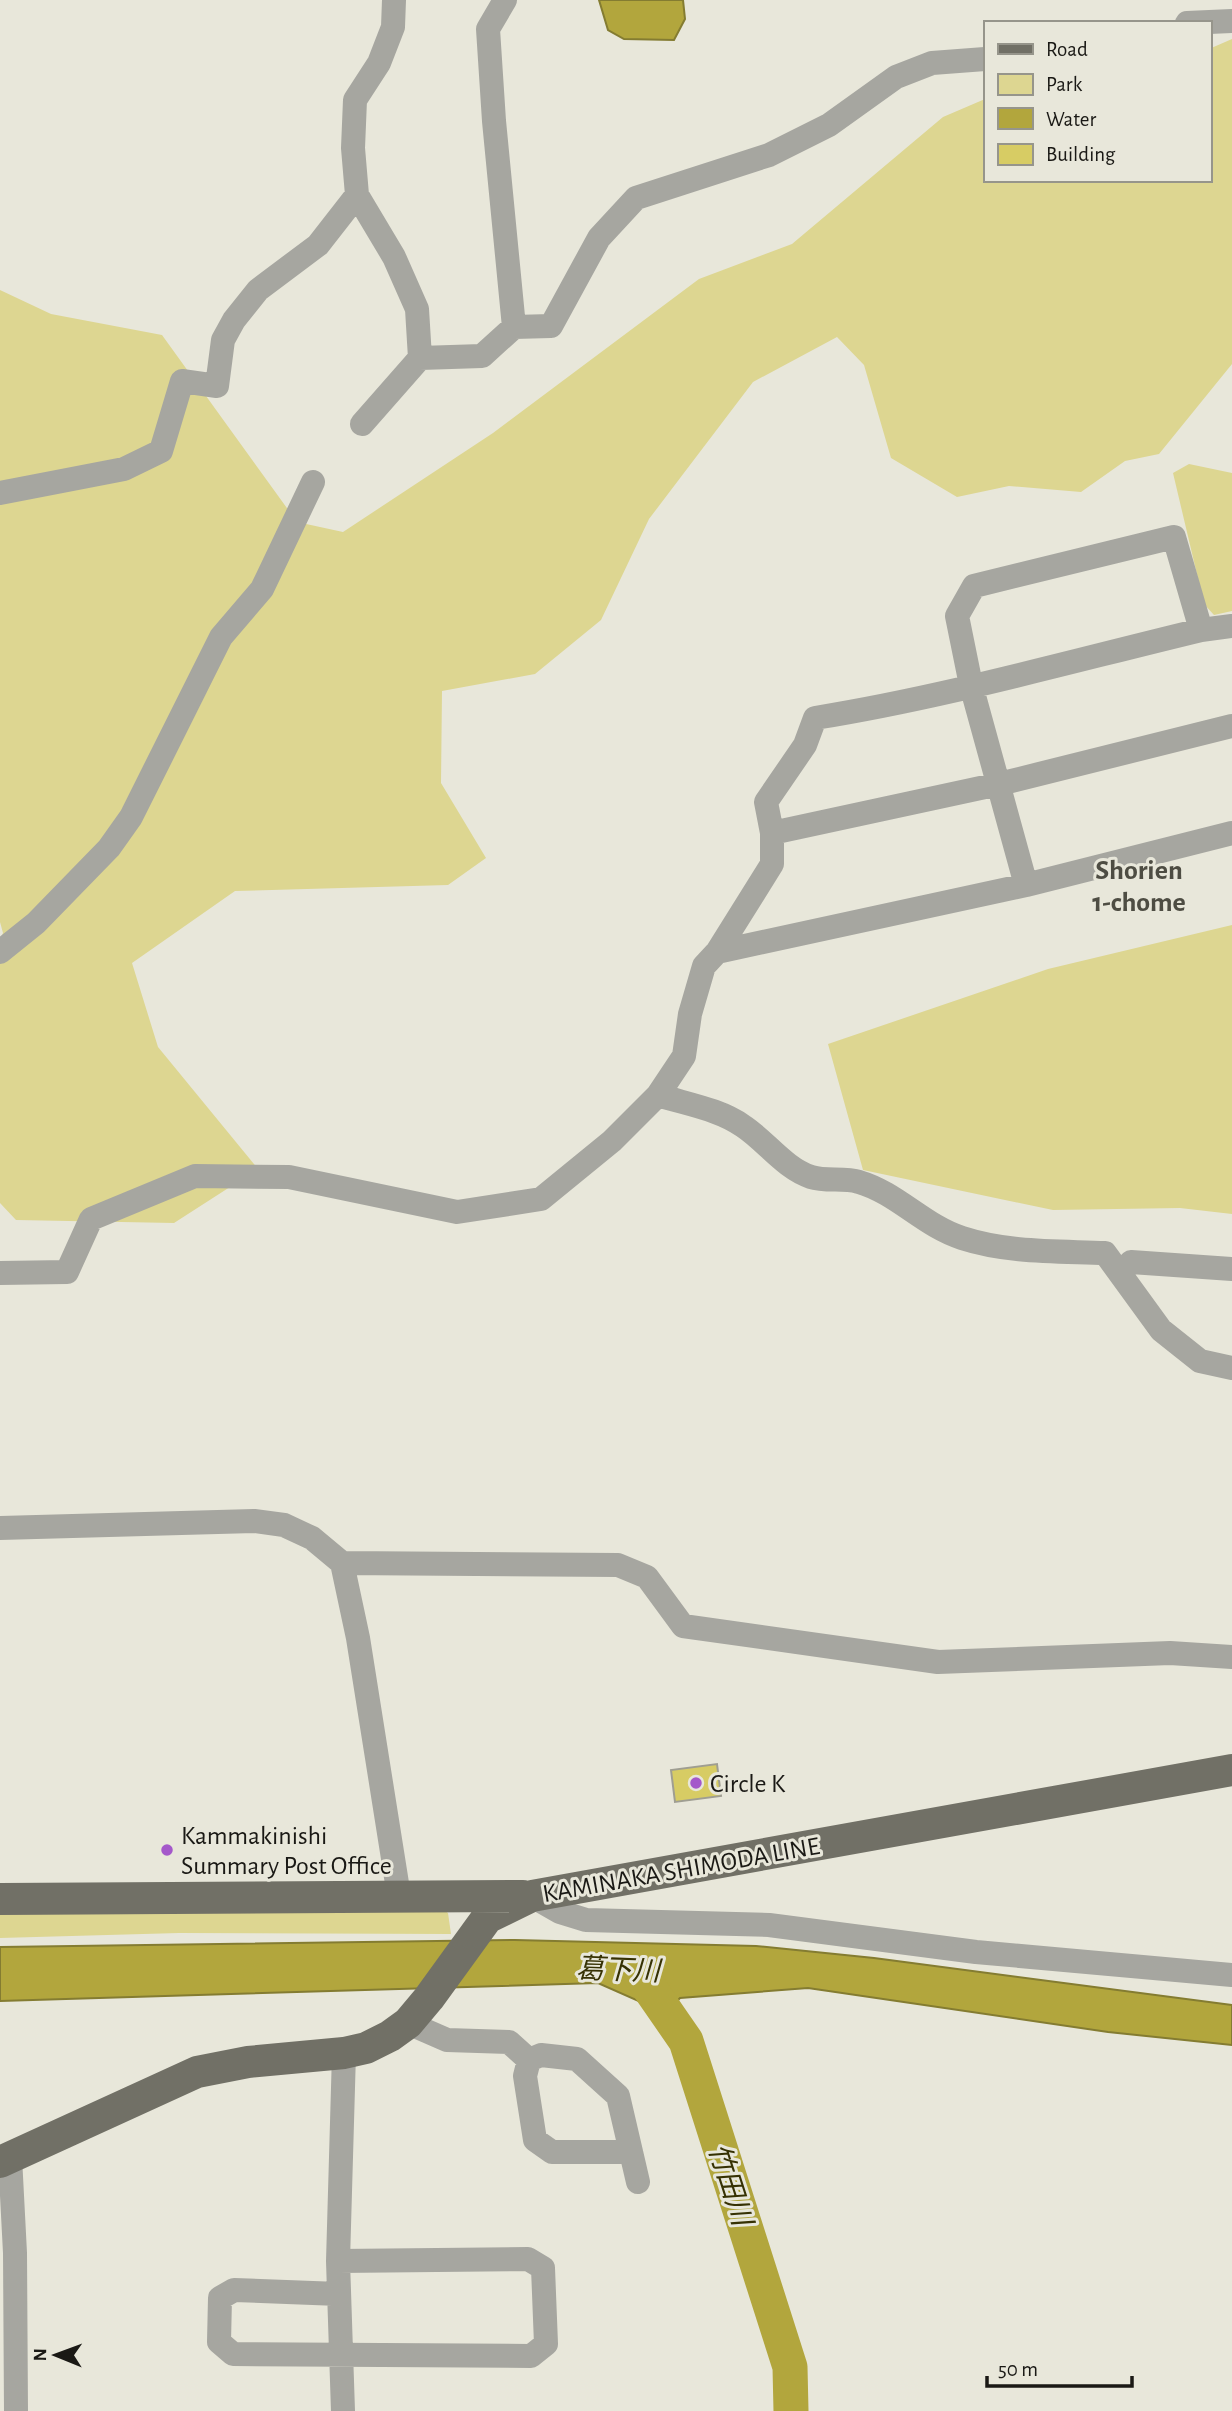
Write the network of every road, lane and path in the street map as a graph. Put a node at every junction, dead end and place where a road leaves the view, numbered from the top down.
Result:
1 (394, 0) edge
2 (505, 0) edge
3 (1232, 21) edge
4 (1211, 22) edge
5 (984, 59) edge
6 (357, 195) junction
7 (514, 327) junction
8 (420, 358) junction
9 (362, 424) dead end
10 (313, 482) dead end
11 (0, 492) edge
12 (1232, 626) edge
13 (1200, 630) junction
14 (971, 685) junction
15 (1232, 726) edge
16 (999, 784) junction
17 (772, 833) junction
18 (1232, 833) edge
19 (1026, 885) junction
20 (717, 952) junction
21 (0, 953) edge
22 (658, 1095) junction
23 (1131, 1262) dead end
24 (1232, 1269) edge
25 (0, 1273) edge
26 (1232, 1368) edge
27 (0, 1528) edge
28 (342, 1563) junction
29 (1232, 1657) edge
30 (1232, 1770) edge
31 (399, 1896) junction
32 (532, 1896) junction
33 (0, 1899) edge
34 (1232, 1975) edge
35 (408, 2023) junction
36 (344, 2053) junction
37 (528, 2060) junction
38 (631, 2152) junction
39 (5, 2160) edge
40 (638, 2182) dead end
41 (338, 2261) junction
42 (339, 2294) junction
43 (341, 2354) junction
44 (16, 2411) edge
45 (344, 2411) edge

1 - 6 street
2 - 7 street
3 - 4 street
5 - 7 street
6 - 8 street
6 - 11 street
7 - 8 street
8 - 9 street
10 - 21 street
12 - 13 street
13 - 14 street
13 - 14 street
14 - 16 street
14 - 17 street
15 - 16 street
16 - 17 street
16 - 19 street
17 - 20 street
18 - 19 street
19 - 20 street
20 - 22 street
22 - 25 street
22 - 26 street
23 - 24 street
27 - 28 street
28 - 29 street
28 - 31 street
30 - 32 main road, KAMINAKA SHIMODA LINE
31 - 32 main road
31 - 33 main road
32 - 34 street
32 - 35 main road, KAMINAKA SHIMODA LINE
35 - 36 main road, KAMINAKA SHIMODA LINE
35 - 37 street
36 - 39 main road, KAMINAKA SHIMODA LINE
36 - 41 street
37 - 38 street
37 - 38 street
38 - 40 street
39 - 44 street
41 - 42 street
41 - 43 street
42 - 43 street
42 - 43 street
43 - 45 street

